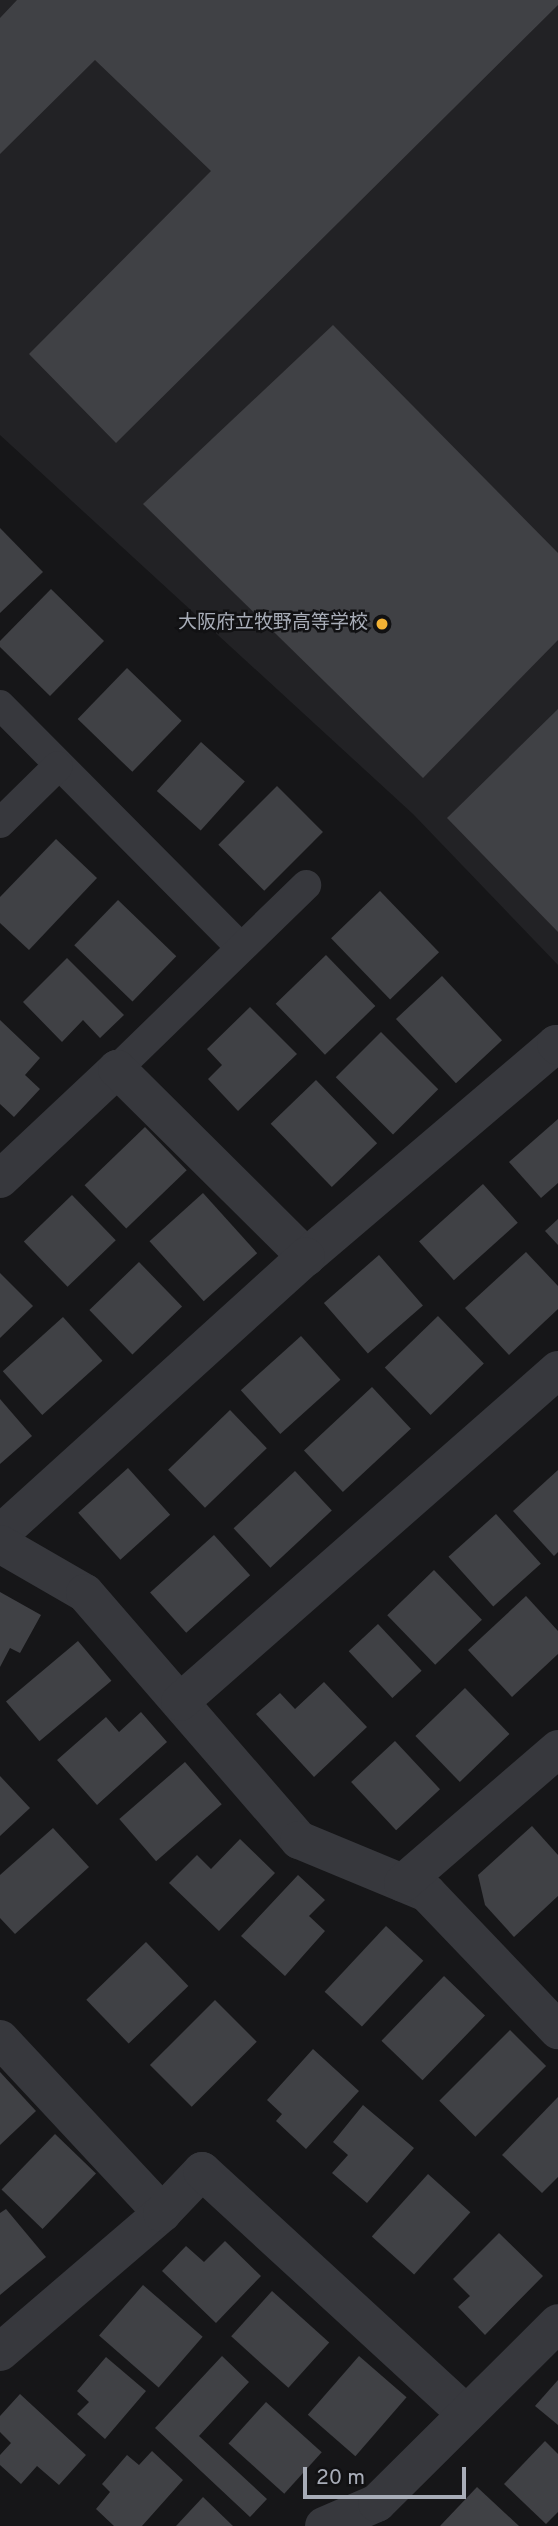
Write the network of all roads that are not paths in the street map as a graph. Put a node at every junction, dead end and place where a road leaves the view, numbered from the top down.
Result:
1 (0, 705) edge
2 (58, 766) junction
3 (0, 823) edge
4 (306, 885) dead end
5 (241, 948) junction
6 (558, 1046) edge
7 (117, 1069) junction
8 (0, 1179) edge
9 (306, 1256) junction
10 (558, 1370) edge
11 (0, 1534) edge
12 (0, 1544) edge
13 (180, 1702) junction
14 (558, 1749) edge
15 (403, 1883) junction
16 (558, 2030) edge
17 (0, 2039) edge
18 (162, 2213) junction
19 (558, 2323) edge
20 (0, 2352) edge
21 (466, 2414) junction
22 (324, 2526) edge

1 - 2 lane
2 - 3 lane
2 - 5 lane
4 - 5 lane
5 - 7 lane
6 - 9 street
7 - 8 street
7 - 9 street
9 - 11 street
10 - 13 street
12 - 13 street
13 - 15 street
14 - 15 street
15 - 16 street
17 - 18 street
18 - 20 street
18 - 21 street
19 - 21 street
21 - 22 street

